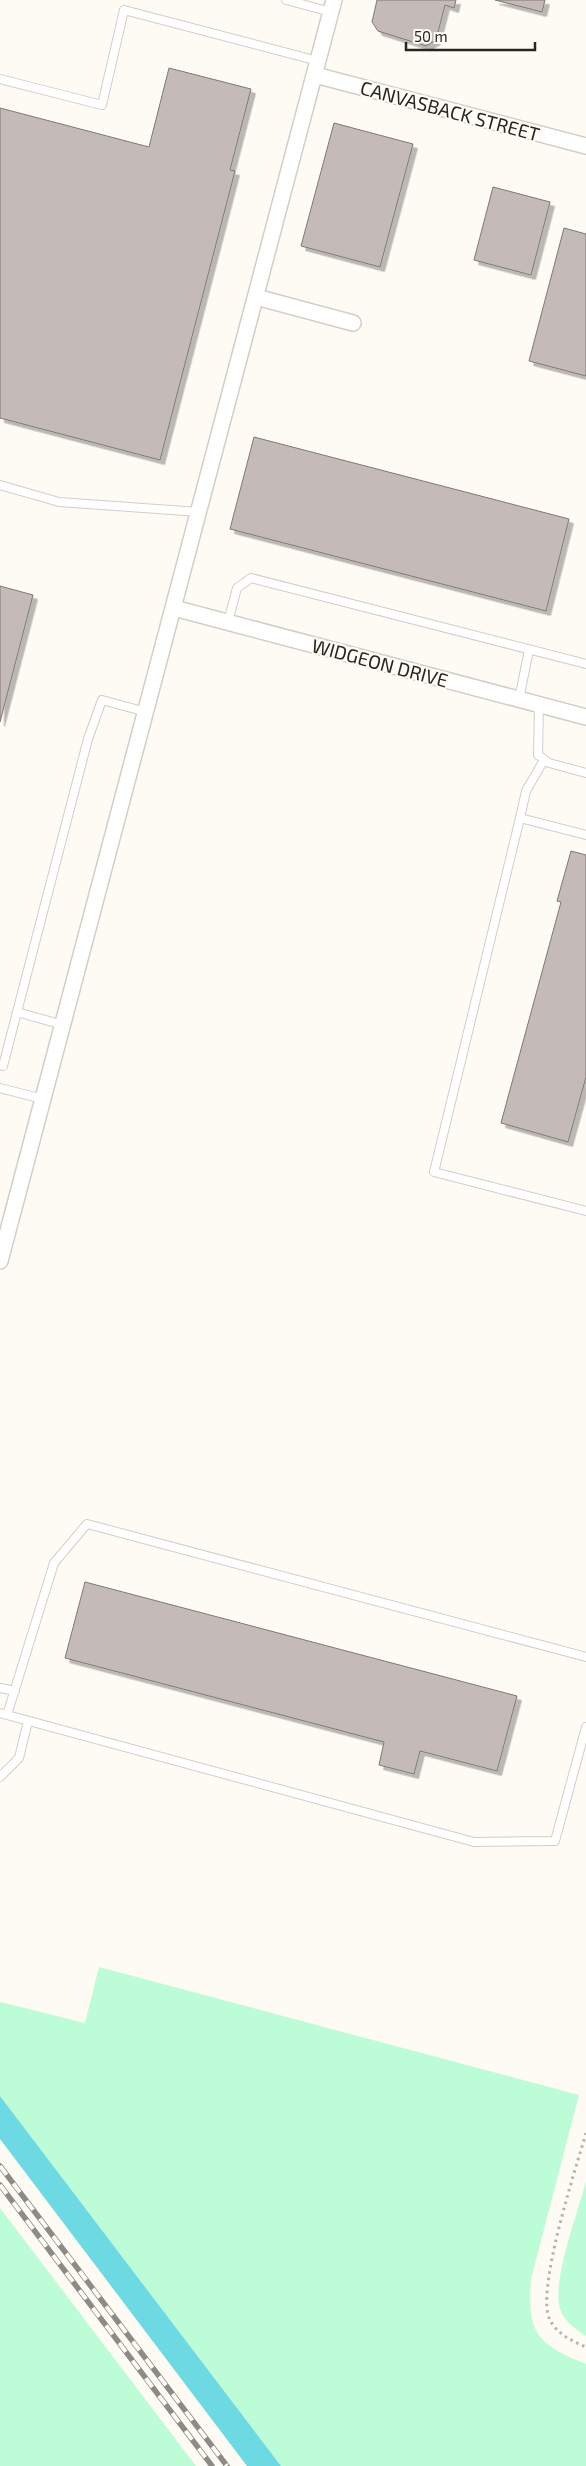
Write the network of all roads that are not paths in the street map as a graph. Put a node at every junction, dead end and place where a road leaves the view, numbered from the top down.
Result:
1 (286, 0) edge
2 (332, 6) edge
3 (317, 68) junction
4 (0, 79) edge
5 (586, 146) edge
6 (256, 297) junction
7 (353, 323) dead end
8 (0, 485) edge
9 (199, 512) junction
10 (174, 608) junction
11 (228, 622) junction
12 (529, 650) junction
13 (586, 664) edge
14 (518, 699) junction
15 (539, 704) junction
16 (146, 712) junction
17 (586, 717) edge
18 (544, 760) junction
19 (586, 773) edge
20 (520, 818) junction
21 (586, 835) edge
22 (17, 1012) junction
23 (63, 1024) junction
24 (2, 1066) dead end
25 (0, 1088) edge
26 (43, 1099) junction
27 (586, 1211) edge
28 (0, 1261) edge
29 (586, 1657) edge
30 (0, 1688) edge
31 (15, 1691) junction
32 (4, 1714) edge
33 (28, 1720) junction
34 (586, 1727) edge
35 (0, 1777) edge

1 - 2 lane
2 - 3 street
3 - 4 lane
3 - 5 street, CANVASBACK STREET
3 - 6 street
6 - 7 street
6 - 9 street
8 - 9 lane
9 - 10 street
10 - 11 street, WIDGEON DRIVE
10 - 16 street
11 - 12 lane
11 - 14 street, WIDGEON DRIVE
12 - 13 lane
12 - 14 lane
14 - 15 street, WIDGEON DRIVE
15 - 17 street, WIDGEON DRIVE
15 - 18 lane
16 - 22 lane
16 - 23 street
18 - 19 lane
18 - 20 lane
20 - 21 lane
20 - 27 lane
22 - 23 lane
22 - 24 lane
23 - 26 street
25 - 26 lane
26 - 28 street
29 - 31 lane
30 - 31 lane
31 - 32 lane
32 - 33 lane
33 - 34 lane
33 - 35 lane

